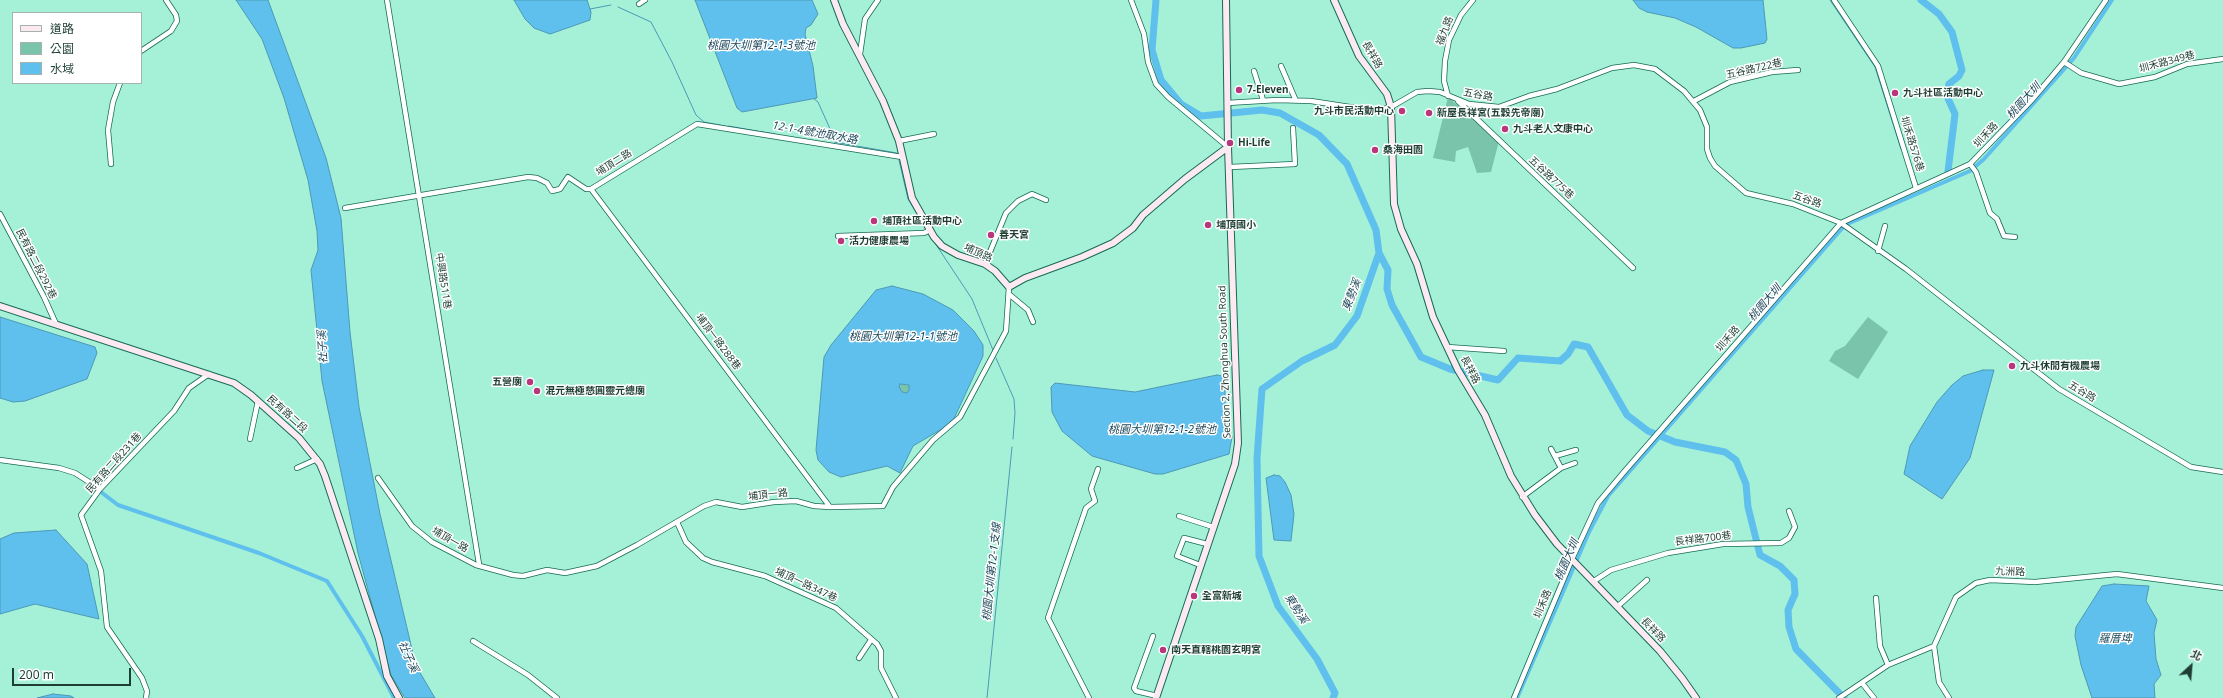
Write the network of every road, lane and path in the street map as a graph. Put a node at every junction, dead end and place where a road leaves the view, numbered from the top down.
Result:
1 (166, 0) edge
2 (387, 0) edge
3 (645, 0) edge
4 (834, 0) edge
5 (878, 0) edge
6 (1131, 0) edge
7 (1226, 0) edge
8 (1334, 0) edge
9 (1473, 0) edge
10 (1834, 0) edge
11 (2106, 0) edge
12 (639, 4) dead end
13 (142, 50) edge
14 (860, 54) junction
15 (2223, 59) edge
16 (2065, 63) junction
17 (1281, 66) dead end
18 (1798, 70) dead end
19 (1254, 71) dead end
20 (120, 84) edge
21 (1448, 96) junction
22 (1263, 100) junction
23 (1457, 100) junction
24 (1296, 101) junction
25 (1694, 101) junction
26 (1227, 105) junction
27 (1391, 107) junction
28 (1293, 128) dead end
29 (934, 134) dead end
30 (899, 141) junction
31 (1228, 147) junction
32 (902, 157) junction
33 (110, 164) dead end
34 (1970, 165) junction
35 (1230, 167) junction
36 (1916, 188) junction
37 (591, 189) junction
38 (419, 194) junction
39 (1046, 200) dead end
40 (345, 208) dead end
41 (0, 214) edge
42 (1842, 224) junction
43 (1885, 226) dead end
44 (930, 230) junction
45 (838, 236) dead end
46 (2015, 237) dead end
47 (1878, 251) junction
48 (985, 264) junction
49 (1633, 268) dead end
50 (1009, 287) junction
51 (1010, 295) junction
52 (0, 306) edge
53 (1033, 322) dead end
54 (56, 324) junction
55 (1447, 347) junction
56 (1504, 351) dead end
57 (209, 374) junction
58 (258, 401) junction
59 (250, 439) dead end
60 (1551, 449) dead end
61 (1576, 450) dead end
62 (1555, 456) junction
63 (317, 459) junction
64 (0, 460) edge
65 (1575, 463) dead end
66 (297, 468) dead end
67 (1561, 468) junction
68 (1098, 469) dead end
69 (2223, 472) edge
70 (378, 478) dead end
71 (99, 491) junction
72 (1522, 497) junction
73 (830, 507) junction
74 (1789, 511) dead end
75 (1179, 516) dead end
76 (677, 522) junction
77 (1213, 527) junction
78 (1207, 544) junction
79 (1574, 562) junction
80 (479, 564) junction
81 (1200, 565) junction
82 (1647, 580) dead end
83 (1594, 582) junction
84 (2223, 588) edge
85 (1876, 598) dead end
86 (1617, 607) junction
87 (1153, 636) dead end
88 (872, 640) junction
89 (472, 642) dead end
90 (1934, 646) junction
91 (859, 658) dead end
92 (1888, 665) junction
93 (1862, 683) junction
94 (1156, 697) edge
95 (1841, 697) edge
96 (146, 698) edge
97 (400, 698) edge
98 (556, 698) edge
99 (896, 698) edge
100 (1090, 698) edge
101 (1514, 698) edge
102 (1696, 698) edge
103 (1874, 698) edge
104 (1949, 698) edge

1 - 13 street
2 - 38 street, 中興路511巷
3 - 12 street
4 - 14 street, 埔頂路
5 - 14 street
6 - 31 street
7 - 26 street, Section 2, Zhonghua South Road
8 - 27 street, 長祥路
9 - 21 street, 福九路
10 - 36 street, 圳禾路576巷
11 - 16 street, 圳禾路
14 - 30 street, 埔頂路
15 - 16 street, 圳禾路349巷
16 - 34 street, 圳禾路
17 - 24 street
18 - 25 street, 五谷路722巷
19 - 22 street
20 - 33 street
21 - 23 street, 五谷路
21 - 27 street, 五谷路
22 - 24 street, 五谷路
22 - 26 street, 五谷路
23 - 25 street, 五谷路
23 - 49 street, 五谷路775巷
24 - 27 street, 五谷路
25 - 42 street, 五谷路
26 - 31 street, Section 2, Zhonghua South Road
27 - 55 street, 長祥路
28 - 35 street
29 - 30 street
30 - 32 street, 埔頂路
31 - 35 street, Section 2, Zhonghua South Road
31 - 50 street
32 - 37 street, 埔頂二路
32 - 44 street, 埔頂路
34 - 36 street, 圳禾路
34 - 46 street
35 - 77 street, Section 2, Zhonghua South Road
36 - 42 street, 圳禾路
37 - 38 street, 埔頂二路
37 - 73 street, 埔頂一路288巷
38 - 40 street, 埔頂二路
38 - 80 street, 中興路511巷
39 - 48 street
41 - 54 street, 民有路二段292巷
42 - 47 street, 五谷路
42 - 79 street, 圳禾路
43 - 47 street
44 - 45 street
44 - 48 street, 埔頂路
47 - 69 street, 五谷路
48 - 50 street, 埔頂路
50 - 51 street, 埔頂一路
51 - 53 street
51 - 73 street, 埔頂一路
52 - 54 street, 民有路二段
54 - 57 street, 民有路二段
55 - 56 street
55 - 72 street, 長祥路
57 - 58 street, 民有路二段
57 - 71 street, 民有路二段231巷
58 - 59 street
58 - 63 street, 民有路二段
60 - 62 street
61 - 62 street
62 - 67 street
63 - 66 street
63 - 97 street, 民有路二段
64 - 71 street
65 - 67 street
67 - 72 street
68 - 100 street
70 - 80 street, 埔頂一路
71 - 96 street, 民有路二段231巷
72 - 79 street, 長祥路
73 - 76 street, 埔頂一路
74 - 83 street, 長祥路700巷
75 - 77 street
76 - 80 street, 埔頂一路
76 - 88 street, 埔頂一路347巷
77 - 78 street, Section 2, Zhonghua South Road
78 - 81 street, Section 2, Zhonghua South Road
78 - 81 street
79 - 83 street, 長祥路
79 - 101 street, 圳禾路
81 - 94 street, Section 2, Zhonghua South Road
82 - 86 street
83 - 86 street, 長祥路
84 - 90 street, 九洲路
85 - 92 street
86 - 102 street, 長祥路
87 - 94 street
88 - 91 street
88 - 99 street, 埔頂一路347巷
89 - 98 street
90 - 92 street
90 - 104 street
92 - 93 street
93 - 95 street
93 - 103 street

